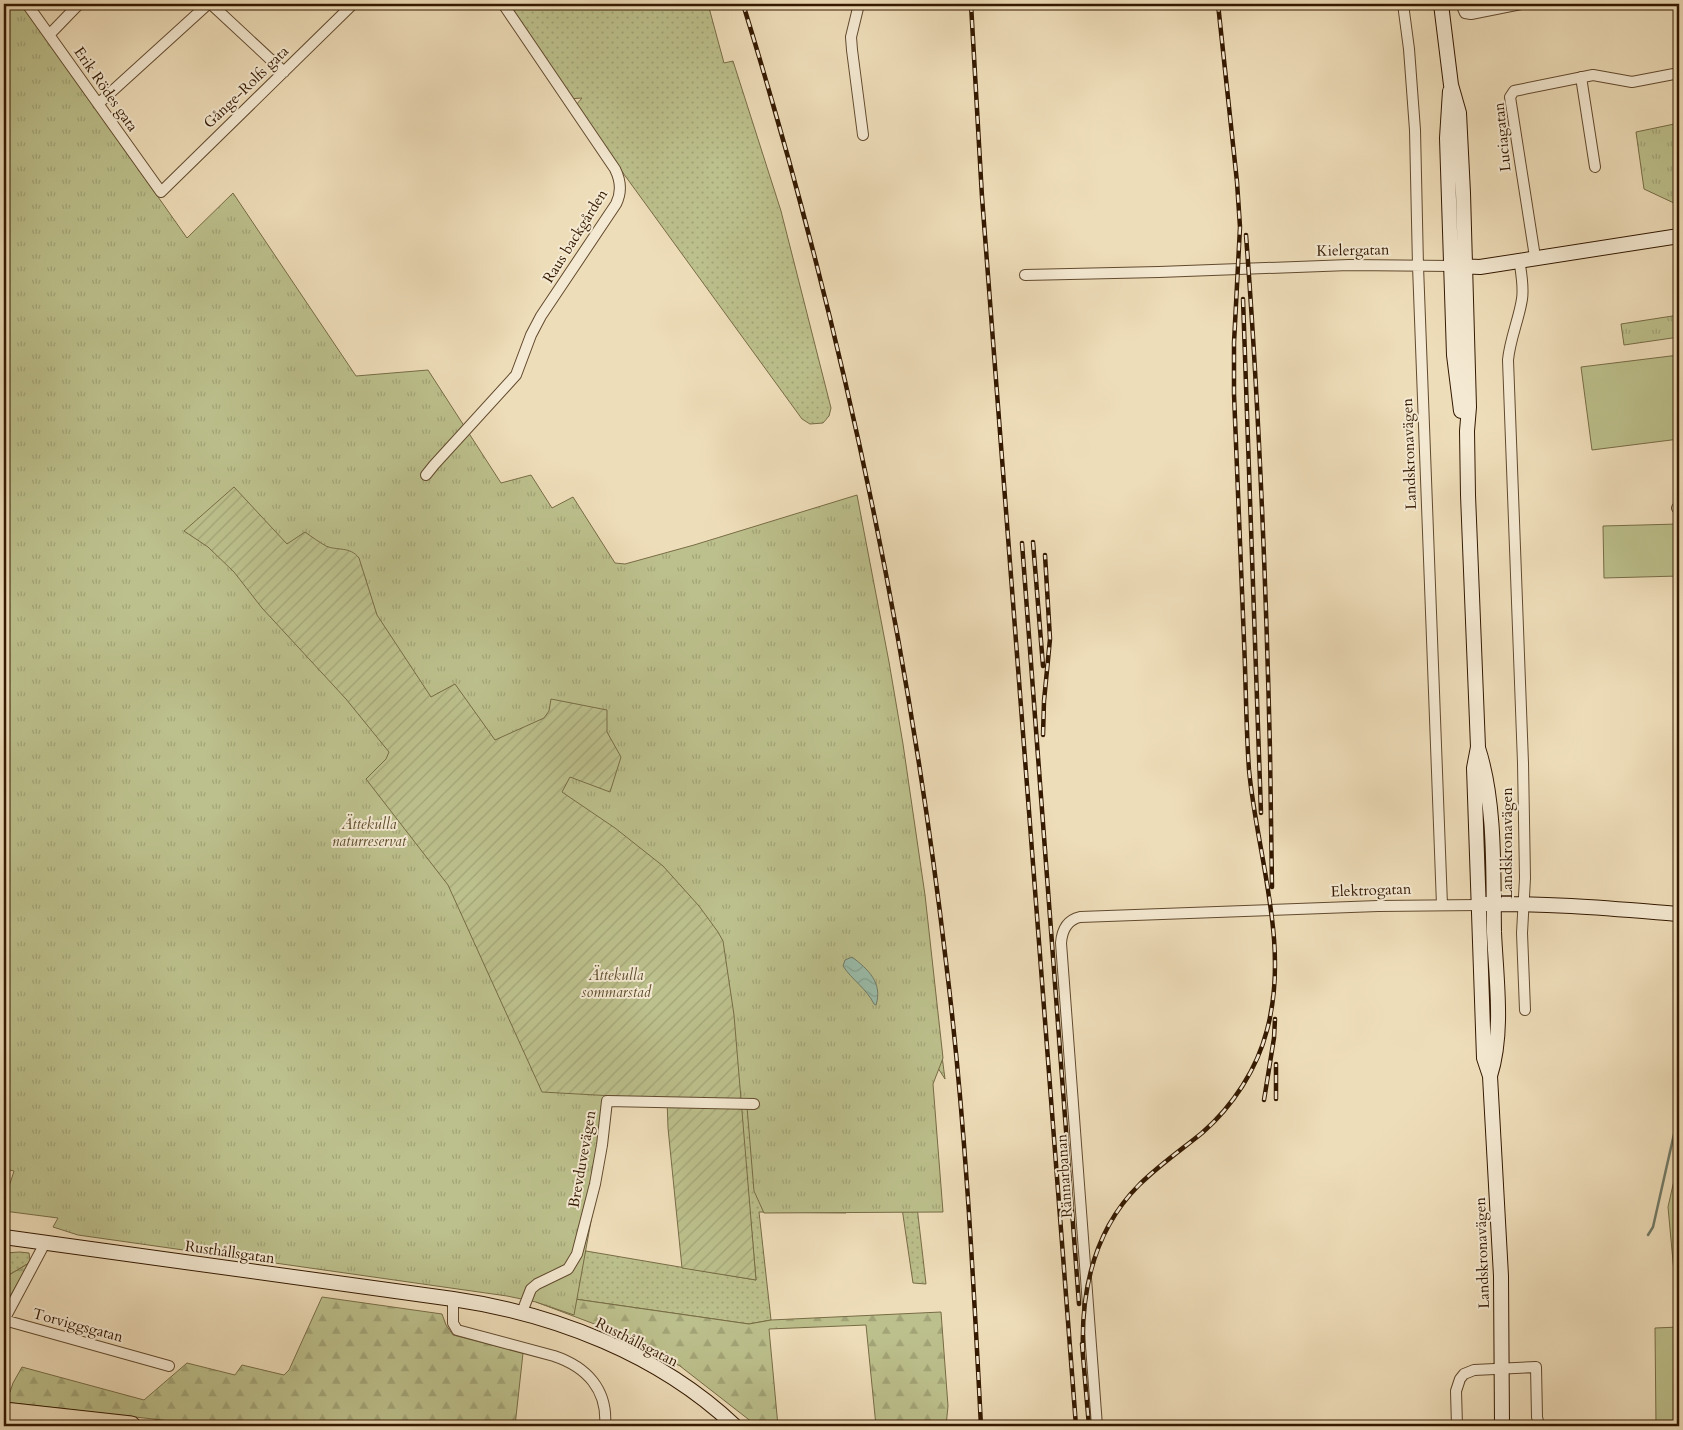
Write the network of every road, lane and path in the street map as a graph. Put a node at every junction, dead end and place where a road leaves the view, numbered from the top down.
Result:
1 (27, 4) edge
2 (79, 4) edge
3 (210, 4) edge
4 (353, 4) edge
5 (503, 4) edge
6 (859, 4) edge
7 (1403, 4) edge
8 (1441, 4) edge
9 (1461, 4) edge
10 (1521, 4) edge
11 (49, 35) junction
12 (284, 72) junction
13 (1677, 73) edge
14 (1581, 77) junction
15 (98, 104) junction
16 (863, 135) dead end
17 (1595, 167) dead end
18 (161, 192) joint
19 (1679, 236) edge
20 (1535, 257) junction
21 (1519, 259) junction
22 (1418, 266) junction
23 (1458, 266) junction
24 (1025, 275) dead end
25 (426, 475) dead end
26 (1478, 747) junction
27 (1523, 903) junction
28 (1442, 904) junction
29 (1478, 904) junction
30 (1494, 904) junction
31 (1679, 914) edge
32 (1066, 925) joint
33 (1525, 1010) dead end
34 (1490, 1076) junction
35 (754, 1104) dead end
36 (4, 1237) edge
37 (45, 1243) junction
38 (453, 1299) junction
39 (522, 1312) junction
40 (169, 1366) dead end
41 (1501, 1369) junction
42 (4, 1412) edge
43 (131, 1426) edge
44 (605, 1426) edge
45 (735, 1426) edge
46 (1097, 1426) edge
47 (1458, 1426) edge
48 (1502, 1426) edge
49 (1539, 1426) edge

1 - 11 street, Erik Rödes gata
2 - 11 street
3 - 12 street
3 - 15 street
4 - 12 street, Gånge-Rolfs gata
5 - 25 street, Raus backgården
6 - 16 street
7 - 22 street, Landskronavägen
8 - 23 main road, Landskronavägen
9 - 10 street
11 - 15 street, Erik Rödes gata
12 - 18 street, Gånge-Rolfs gata
13 - 14 street, Luciagatan
14 - 17 street
14 - 20 street, Luciagatan
15 - 18 street, Erik Rödes gata
19 - 20 main road, Kielergatan
20 - 21 main road, Kielergatan
21 - 23 main road, Kielergatan
21 - 27 street, Landskronavägen
22 - 23 street, Kielergatan
22 - 24 street, Kielergatan
22 - 28 street, Landskronavägen
23 - 26 main road, Landskronavägen
26 - 29 main road, Landskronavägen
26 - 30 main road, Landskronavägen
27 - 30 main road, Elektrogatan
27 - 31 main road, Elektrogatan
27 - 33 street, Landskronavägen
28 - 29 street, Elektrogatan
28 - 32 street, Elektrogatan
29 - 30 main road, Elektrogatan
29 - 34 main road, Landskronavägen
30 - 34 main road, Landskronavägen
32 - 46 street, Rännarbanan
34 - 41 main road, Landskronavägen
35 - 39 street, Brevduvevägen
36 - 37 main road, Rusthållsgatan
37 - 38 main road, Rusthållsgatan
37 - 40 street, Torviggsgatan
38 - 39 main road, Rusthållsgatan
38 - 44 street
39 - 45 main road, Rusthållsgatan
41 - 47 street
41 - 48 main road, Landskronavägen
41 - 49 street
42 - 43 highway

